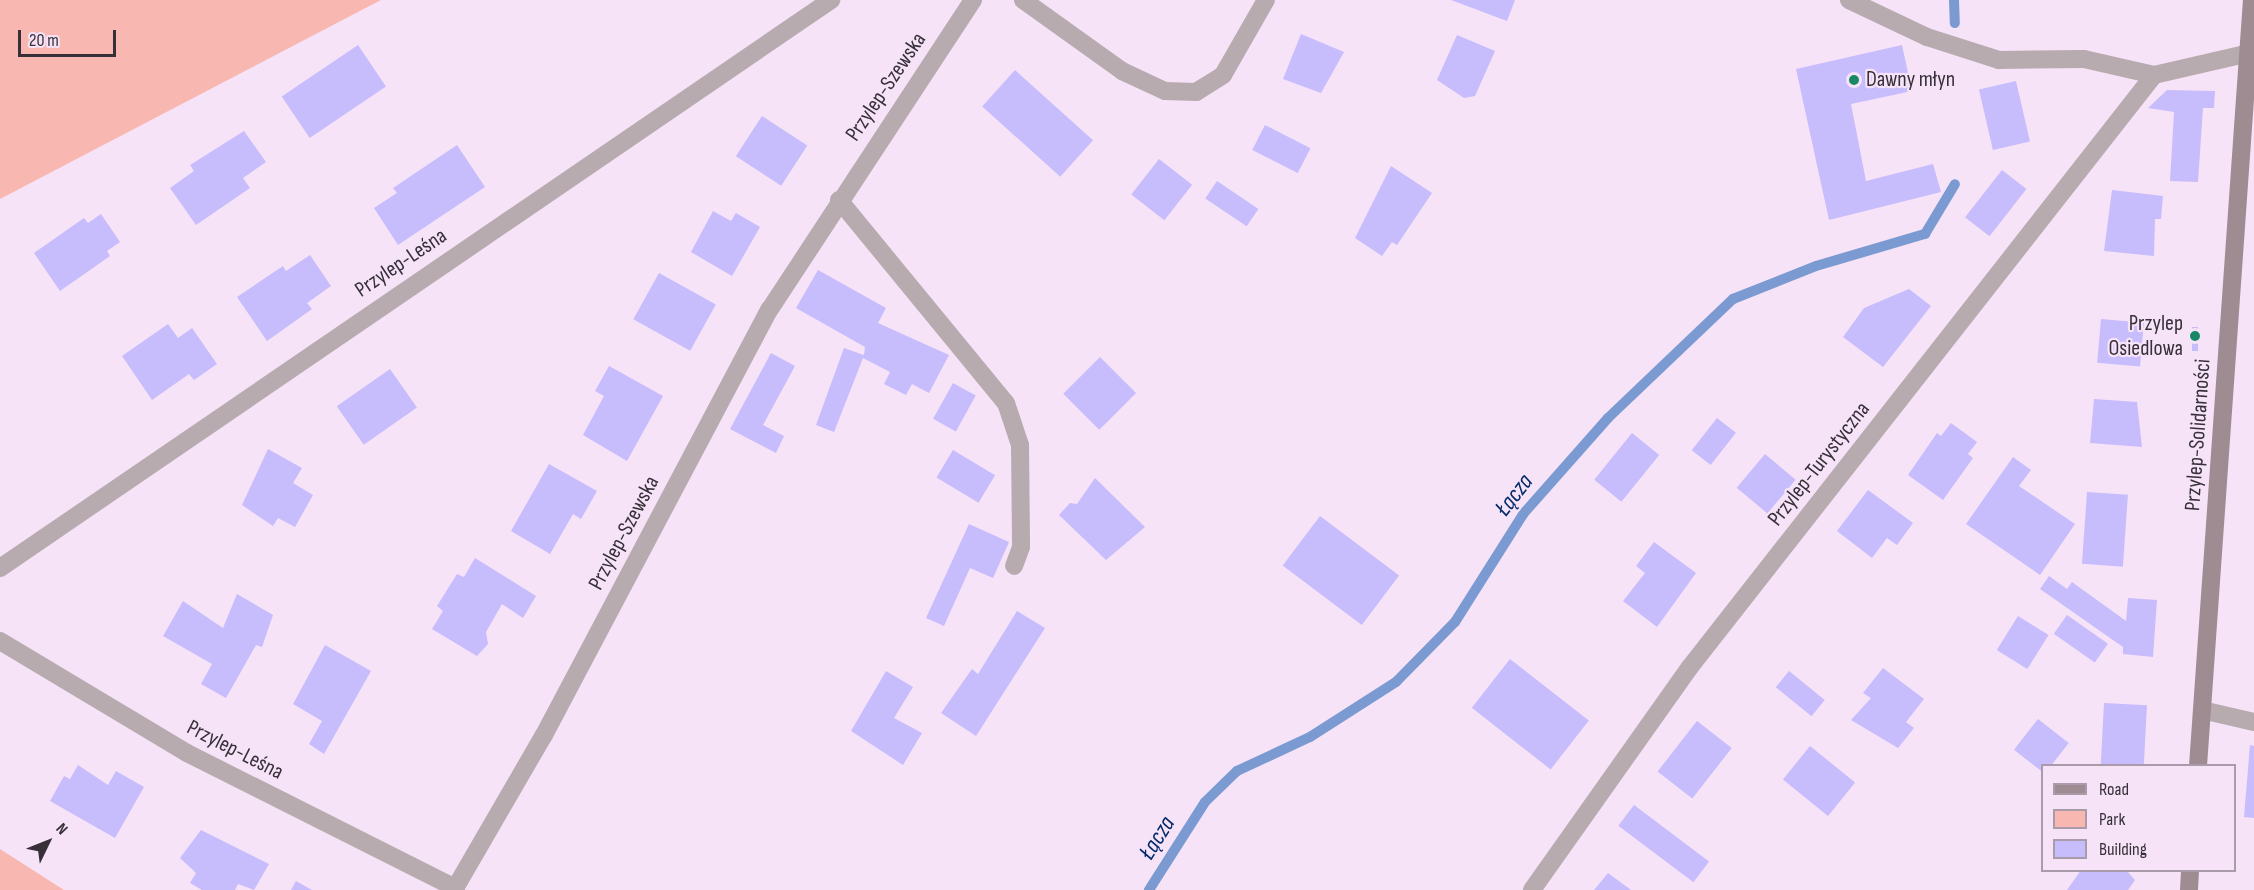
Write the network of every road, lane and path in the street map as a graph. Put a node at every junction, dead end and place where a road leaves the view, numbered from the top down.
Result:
1 (831, 0) edge
2 (973, 0) edge
3 (1023, 0) edge
4 (1266, 0) edge
5 (1849, 0) edge
6 (2252, 0) edge
7 (2249, 53) junction
8 (2154, 75) junction
9 (839, 200) junction
10 (1014, 566) dead end
11 (0, 568) edge
12 (0, 642) edge
13 (2202, 710) junction
14 (2254, 722) edge
15 (2198, 764) edge
16 (2190, 872) edge
17 (455, 889) edge
18 (1532, 890) edge
19 (2189, 890) edge

1 - 11 street, Przylep-Leśna
2 - 9 street, Przylep-Szewska
3 - 4 street
5 - 8 street
6 - 7 main road, Przylep-Solidarności
7 - 8 street
7 - 13 main road, Przylep-Solidarności
8 - 18 street, Przylep-Turystyczna
9 - 10 street
9 - 17 street, Przylep-Szewska
12 - 17 street, Przylep-Leśna
13 - 14 street
13 - 15 main road, Przylep-Solidarności
16 - 19 main road

